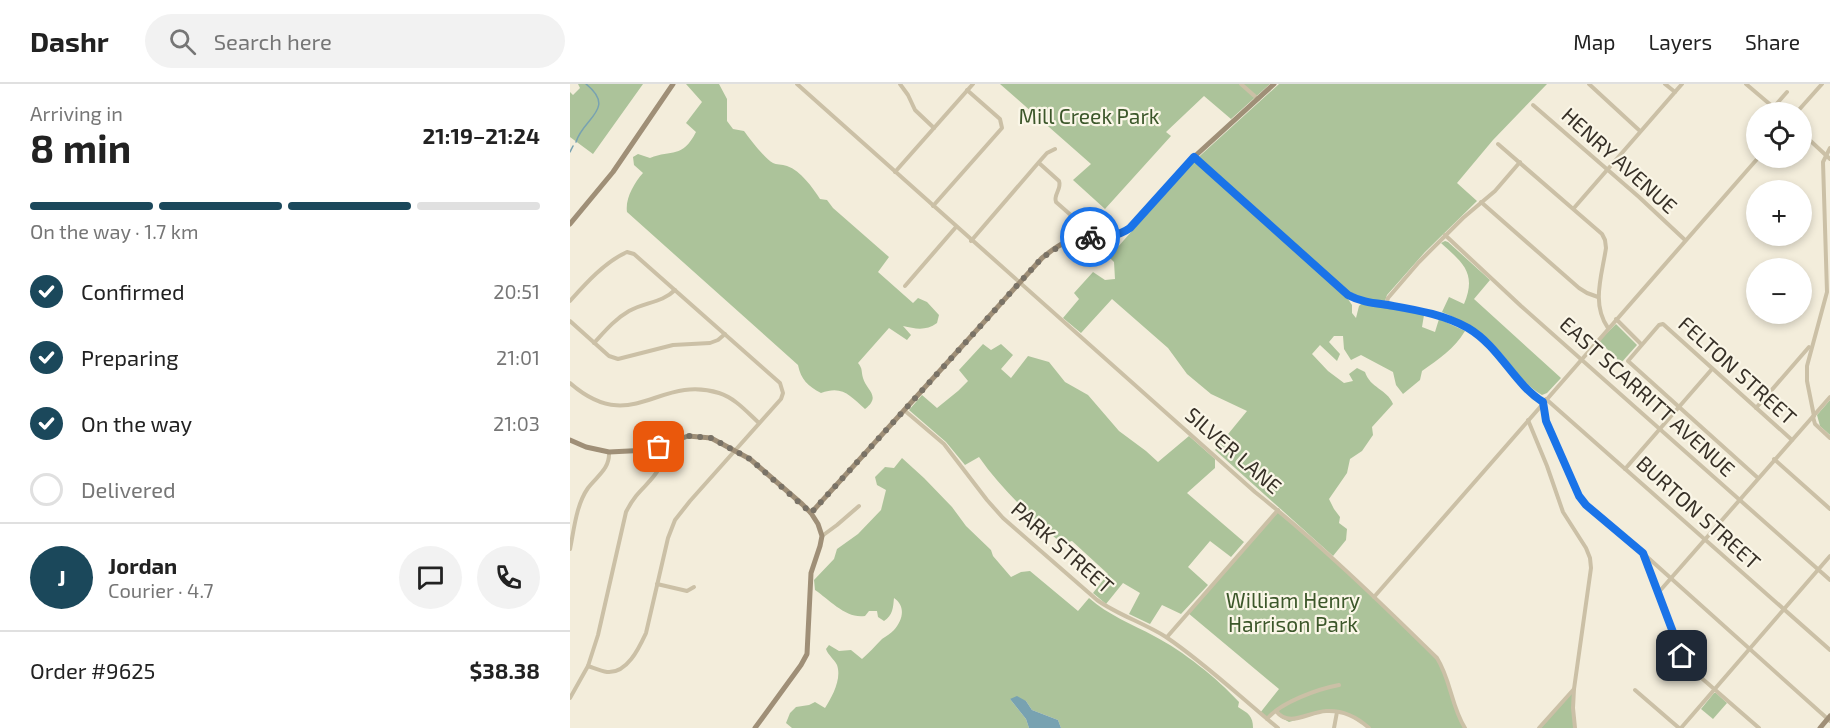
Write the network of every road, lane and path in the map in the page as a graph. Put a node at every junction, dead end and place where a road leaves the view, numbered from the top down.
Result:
1 (673, 84) edge
2 (797, 84) edge
3 (900, 84) edge
4 (973, 84) edge
5 (1241, 84) edge
6 (1274, 84) edge
7 (1589, 84) edge
8 (1665, 84) edge
9 (1683, 84) edge
10 (1746, 84) edge
11 (1822, 84) edge
12 (967, 90) junction
13 (1675, 92) junction
14 (1787, 92) dead end
15 (1258, 99) junction
16 (1766, 102) edge
17 (1778, 102) edge
18 (1806, 102) edge
19 (1533, 105) dead end
20 (934, 128) junction
21 (1640, 131) junction
22 (1812, 143) edge
23 (1498, 144) dead end
24 (1830, 148) edge
25 (1055, 149) dead end
26 (1825, 155) junction
27 (1194, 157) junction
28 (1830, 159) edge
29 (1039, 162) junction
30 (1520, 162) junction
31 (1749, 168) edge
32 (1607, 170) junction
33 (895, 172) junction
34 (1481, 202) junction
35 (933, 206) junction
36 (1574, 208) junction
37 (570, 224) edge
38 (956, 227) junction
39 (1445, 235) junction
40 (1091, 237) junction
41 (1685, 240) junction
42 (971, 241) junction
43 (1019, 283) junction
44 (905, 286) dead end
45 (675, 290) junction
46 (1598, 297) junction
47 (570, 301) edge
48 (1827, 304) edge
49 (1386, 305) junction
50 (1616, 319) junction
51 (570, 321) edge
52 (1608, 328) junction
53 (724, 334) junction
54 (594, 343) junction
55 (1641, 345) junction
56 (1811, 345) junction
57 (1581, 358) junction
58 (1712, 369) junction
59 (570, 383) edge
60 (1830, 397) edge
61 (1545, 401) junction
62 (1680, 407) junction
63 (1756, 408) junction
64 (904, 410) junction
65 (1813, 416) junction
66 (1528, 420) junction
67 (759, 423) junction
68 (1660, 429) junction
69 (1830, 438) edge
70 (570, 440) edge
71 (1792, 440) junction
72 (659, 447) junction
73 (736, 450) junction
74 (609, 452) junction
75 (1774, 459) junction
76 (1625, 469) junction
77 (1758, 478) junction
78 (1739, 500) junction
79 (859, 506) dead end
80 (1830, 509) edge
81 (1278, 510) junction
82 (811, 513) junction
83 (822, 536) junction
84 (1705, 540) junction
85 (570, 549) edge
86 (1643, 553) junction
87 (1830, 556) edge
88 (1818, 569) junction
89 (1671, 579) junction
90 (1830, 580) edge
91 (657, 584) junction
92 (693, 587) dead end
93 (1658, 593) junction
94 (1374, 597) junction
95 (1784, 609) junction
96 (1167, 638) junction
97 (1749, 649) junction
98 (1830, 650) edge
99 (588, 666) junction
100 (1339, 685) dead end
101 (1574, 689) junction
102 (1715, 689) junction
103 (1635, 690) dead end
104 (570, 698) edge
105 (1276, 711) junction
106 (1336, 712) junction
107 (1267, 719) junction
108 (1829, 719) edge
109 (755, 728) edge
110 (1278, 728) edge
111 (1334, 728) edge
112 (1369, 728) edge
113 (1465, 728) edge
114 (1539, 728) edge
115 (1575, 728) edge
116 (1680, 728) edge
117 (1759, 728) edge
118 (1820, 728) edge

1 - 37 main road
2 - 33 street, SILVER LANE
3 - 20 street
4 - 12 street
5 - 15 street
6 - 15 main road
7 - 21 street
8 - 13 street
9 - 13 street
10 - 16 street
11 - 18 street
12 - 20 street
12 - 35 street
13 - 21 street
14 - 17 street
15 - 27 main road
19 - 32 street, HENRY AVENUE
20 - 33 street
21 - 32 street
22 - 26 street
23 - 30 street
24 - 26 street
25 - 29 street
26 - 28 street
26 - 48 street
27 - 40 main road
27 - 49 street, BURTON STREET
29 - 40 street
29 - 42 street
30 - 34 street
30 - 36 street
31 - 41 street
32 - 36 street
32 - 41 street, HENRY AVENUE
33 - 35 street, SILVER LANE
34 - 39 street
34 - 46 street
35 - 38 street, SILVER LANE
36 - 46 street
38 - 42 street, SILVER LANE
38 - 44 street
39 - 49 street
39 - 57 street, EAST SCARRITT AVENUE
40 - 43 main road
41 - 50 street
42 - 43 street, SILVER LANE
43 - 64 main road
43 - 81 street, SILVER LANE
45 - 47 street
45 - 53 street
45 - 54 street
46 - 52 street
48 - 56 street
49 - 61 street, BURTON STREET
50 - 52 street
50 - 55 street
51 - 54 street
52 - 57 street
53 - 54 street
53 - 67 street
55 - 58 street, FELTON STREET
55 - 62 street
56 - 63 street
56 - 65 street
57 - 61 street
57 - 68 street, EAST SCARRITT AVENUE
58 - 62 street
58 - 63 street, FELTON STREET
59 - 67 street
60 - 65 street
61 - 66 street
61 - 76 street, BURTON STREET
61 - 86 street
62 - 68 street
62 - 77 street
63 - 71 street, FELTON STREET
64 - 82 main road
64 - 96 street, PARK STREET
65 - 69 street
65 - 71 street
66 - 94 street
66 - 101 street
67 - 73 street
68 - 76 street
68 - 78 street, EAST SCARRITT AVENUE
70 - 74 main road
71 - 75 street
72 - 73 main road
72 - 74 main road
72 - 99 street
73 - 82 main road
73 - 91 street
74 - 85 street
75 - 77 street
75 - 80 street, FELTON STREET
76 - 84 street, BURTON STREET
77 - 78 street
78 - 84 street
78 - 88 street, EAST SCARRITT AVENUE
79 - 83 street
81 - 94 street, SILVER LANE
81 - 96 street
82 - 83 main road
83 - 109 main road
84 - 89 street
84 - 95 street, BURTON STREET
86 - 89 street
86 - 93 street
87 - 88 street
88 - 90 street, EAST SCARRITT AVENUE
88 - 95 street
89 - 93 street
89 - 97 street
91 - 92 street
91 - 99 street
93 - 102 street
94 - 113 street, SILVER LANE
95 - 97 street
95 - 98 street, BURTON STREET
96 - 107 street, PARK STREET
97 - 102 street
97 - 108 street
99 - 104 street
100 - 105 street
101 - 114 street
101 - 115 street
102 - 116 street
102 - 117 street
103 - 116 street
105 - 106 street
105 - 107 street
106 - 111 street
106 - 112 street
107 - 110 street, PARK STREET
108 - 118 main road

